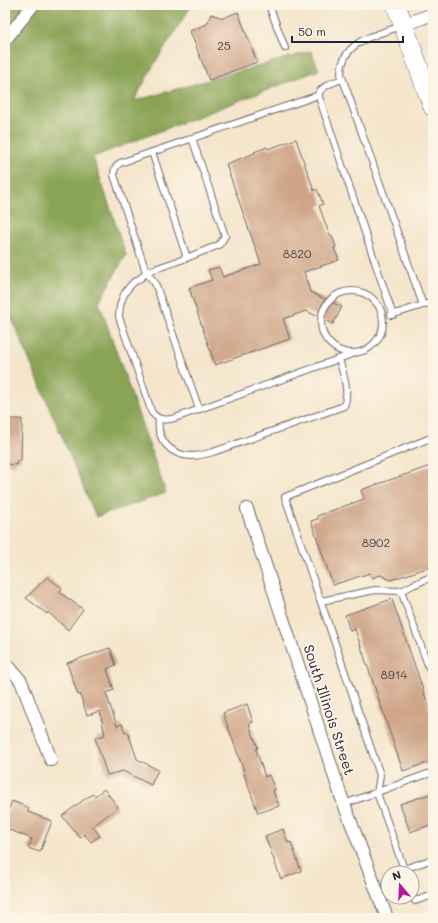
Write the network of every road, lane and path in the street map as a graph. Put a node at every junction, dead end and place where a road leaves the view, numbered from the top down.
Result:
1 (32, 5) edge
2 (269, 5) edge
3 (396, 5) edge
4 (433, 14) edge
5 (403, 25) junction
6 (5, 40) edge
7 (285, 48) dead end
8 (343, 79) junction
9 (319, 95) junction
10 (433, 107) edge
11 (192, 138) junction
12 (152, 152) junction
13 (187, 258) junction
14 (146, 272) junction
15 (433, 302) edge
16 (423, 306) junction
17 (393, 314) junction
18 (383, 318) junction
19 (354, 353) junction
20 (339, 359) junction
21 (199, 409) junction
22 (159, 419) junction
23 (433, 437) edge
24 (247, 509) dead end
25 (433, 576) edge
26 (401, 591) junction
27 (321, 601) junction
28 (5, 662) edge
29 (433, 679) edge
30 (51, 760) dead end
31 (433, 772) edge
32 (377, 793) junction
33 (344, 804) junction
34 (433, 859) edge
35 (402, 865) edge
36 (418, 865) edge
37 (433, 895) edge
38 (420, 899) edge
39 (387, 918) edge

1 - 6 street
2 - 7 lane
3 - 5 main road
4 - 5 street
5 - 8 lane
5 - 10 main road
8 - 9 lane
8 - 16 lane
9 - 11 lane
9 - 17 lane
11 - 12 lane
11 - 13 lane
12 - 13 lane
12 - 14 lane
13 - 14 lane
14 - 21 lane
14 - 22 lane
15 - 16 lane
16 - 17 lane
17 - 18 lane
18 - 19 lane
18 - 19 lane
19 - 20 lane
20 - 21 lane
20 - 22 lane
21 - 22 lane
23 - 27 lane
24 - 33 street, South Illinois Street
25 - 26 lane
26 - 27 lane
26 - 29 lane
27 - 32 lane
28 - 30 street
31 - 32 lane
32 - 33 lane
32 - 35 lane
33 - 39 street, South Illinois Street
34 - 36 lane
37 - 38 lane

